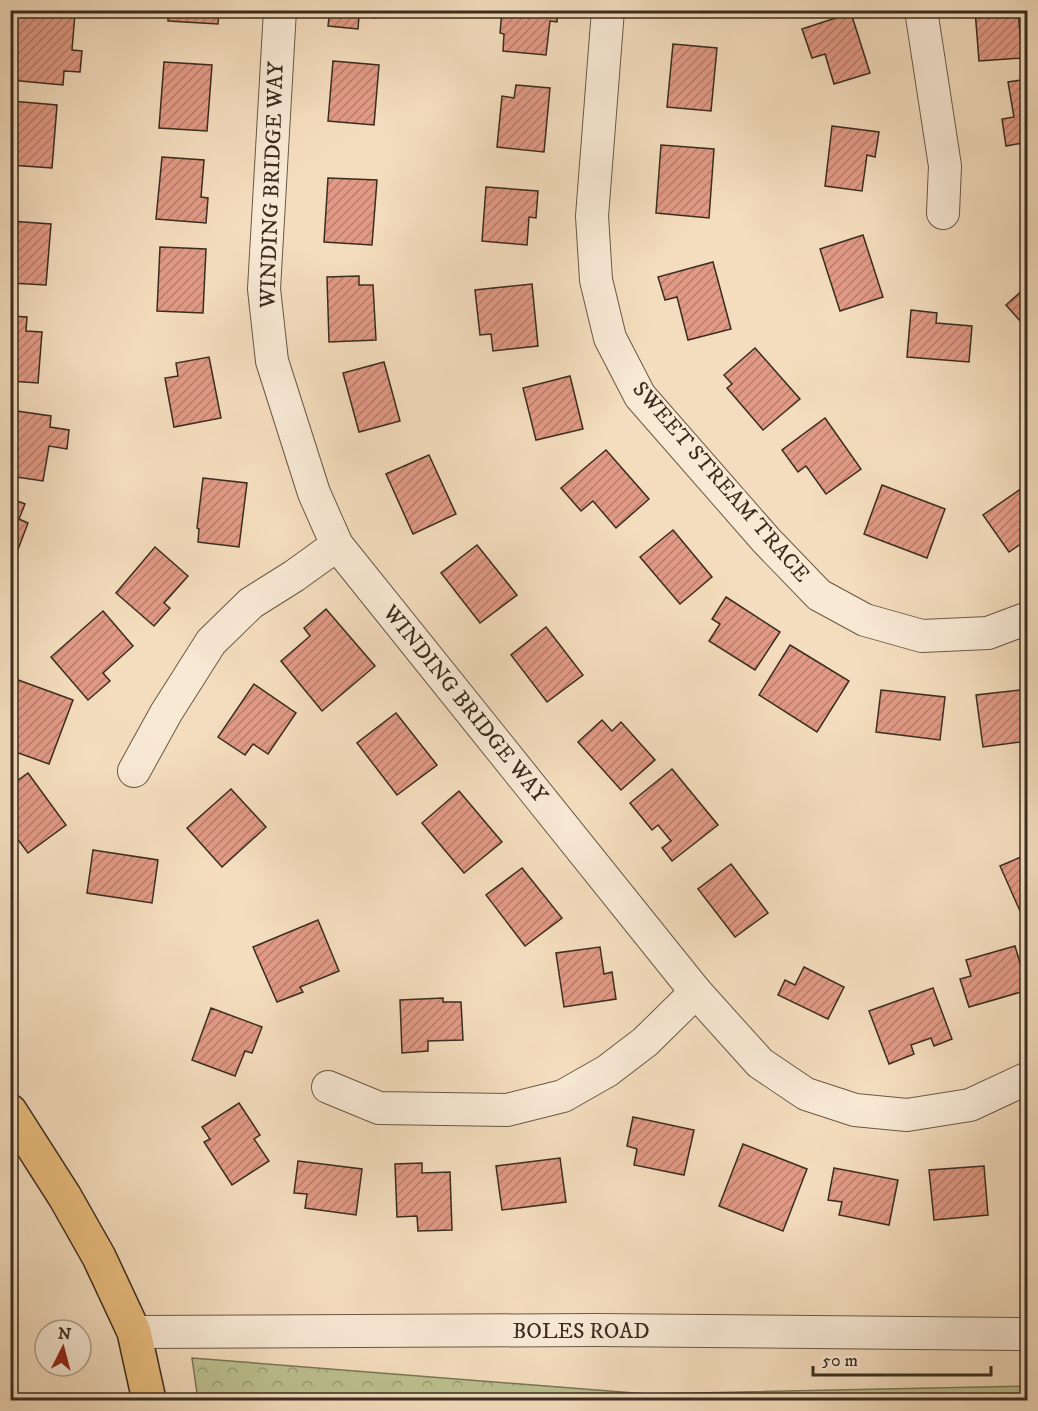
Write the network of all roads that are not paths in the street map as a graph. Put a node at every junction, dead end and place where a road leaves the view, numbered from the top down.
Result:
1 (280, 10) edge
2 (608, 10) edge
3 (921, 10) edge
4 (943, 213) dead end
5 (337, 545) junction
6 (1028, 618) edge
7 (134, 771) dead end
8 (696, 992) junction
9 (1028, 1078) edge
10 (328, 1087) dead end
11 (10, 1111) edge
12 (134, 1332) junction
13 (1028, 1334) edge
14 (149, 1401) edge

1 - 5 street, WINDING BRIDGE WAY
2 - 6 street, SWEET STREAM TRACE
3 - 4 street
5 - 7 street
5 - 8 street, WINDING BRIDGE WAY
8 - 9 street, WINDING BRIDGE WAY
8 - 10 street
11 - 12 main road
12 - 13 street, BOLES ROAD
12 - 14 main road

